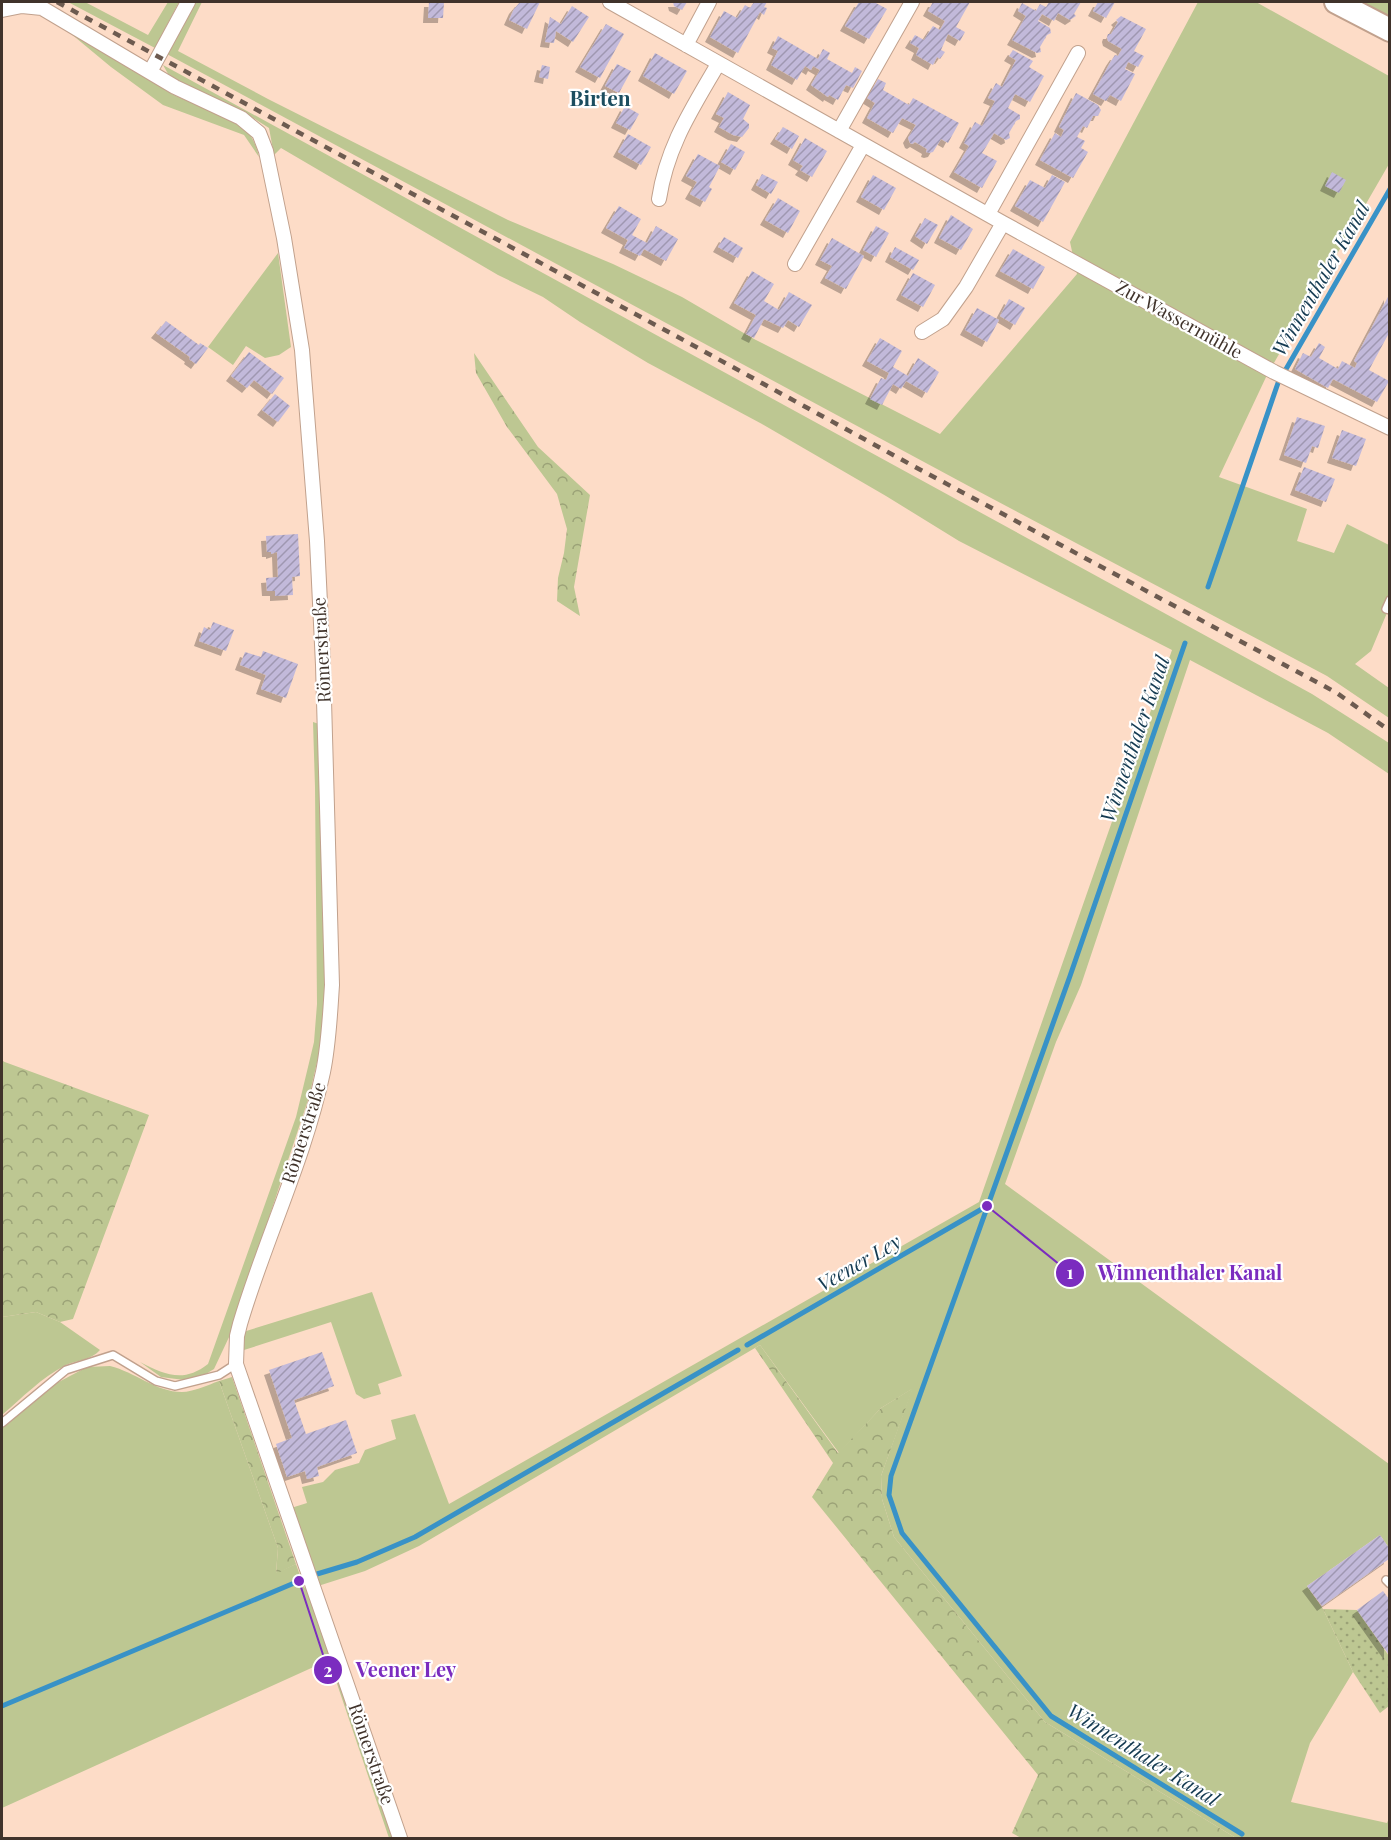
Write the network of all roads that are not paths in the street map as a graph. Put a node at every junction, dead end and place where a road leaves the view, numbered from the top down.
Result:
1 (188, 2) edge
2 (610, 2) edge
3 (708, 2) edge
4 (912, 2) edge
5 (1336, 2) edge
6 (2, 10) edge
7 (1389, 30) edge
8 (686, 45) junction
9 (1078, 53) dead end
10 (718, 63) junction
11 (150, 72) junction
12 (839, 131) junction
13 (863, 145) junction
14 (659, 199) dead end
15 (988, 214) junction
16 (1004, 223) junction
17 (795, 264) dead end
18 (922, 332) dead end
19 (1389, 428) edge
20 (1389, 600) edge
21 (1389, 610) edge
22 (236, 1364) junction
23 (2, 1422) edge
24 (400, 1839) edge

1 - 11 street
2 - 8 street, Zur Wassermühle
3 - 8 street
4 - 12 street
5 - 7 main road
6 - 11 street, Römerstraße
8 - 10 street, Zur Wassermühle
9 - 15 street
10 - 12 street, Zur Wassermühle
10 - 14 street
11 - 22 street, Römerstraße
12 - 13 street, Zur Wassermühle
13 - 15 street, Zur Wassermühle
13 - 17 street
15 - 16 street, Zur Wassermühle
16 - 18 street
16 - 19 street, Zur Wassermühle
20 - 21 lane
22 - 23 lane
22 - 24 street, Römerstraße

